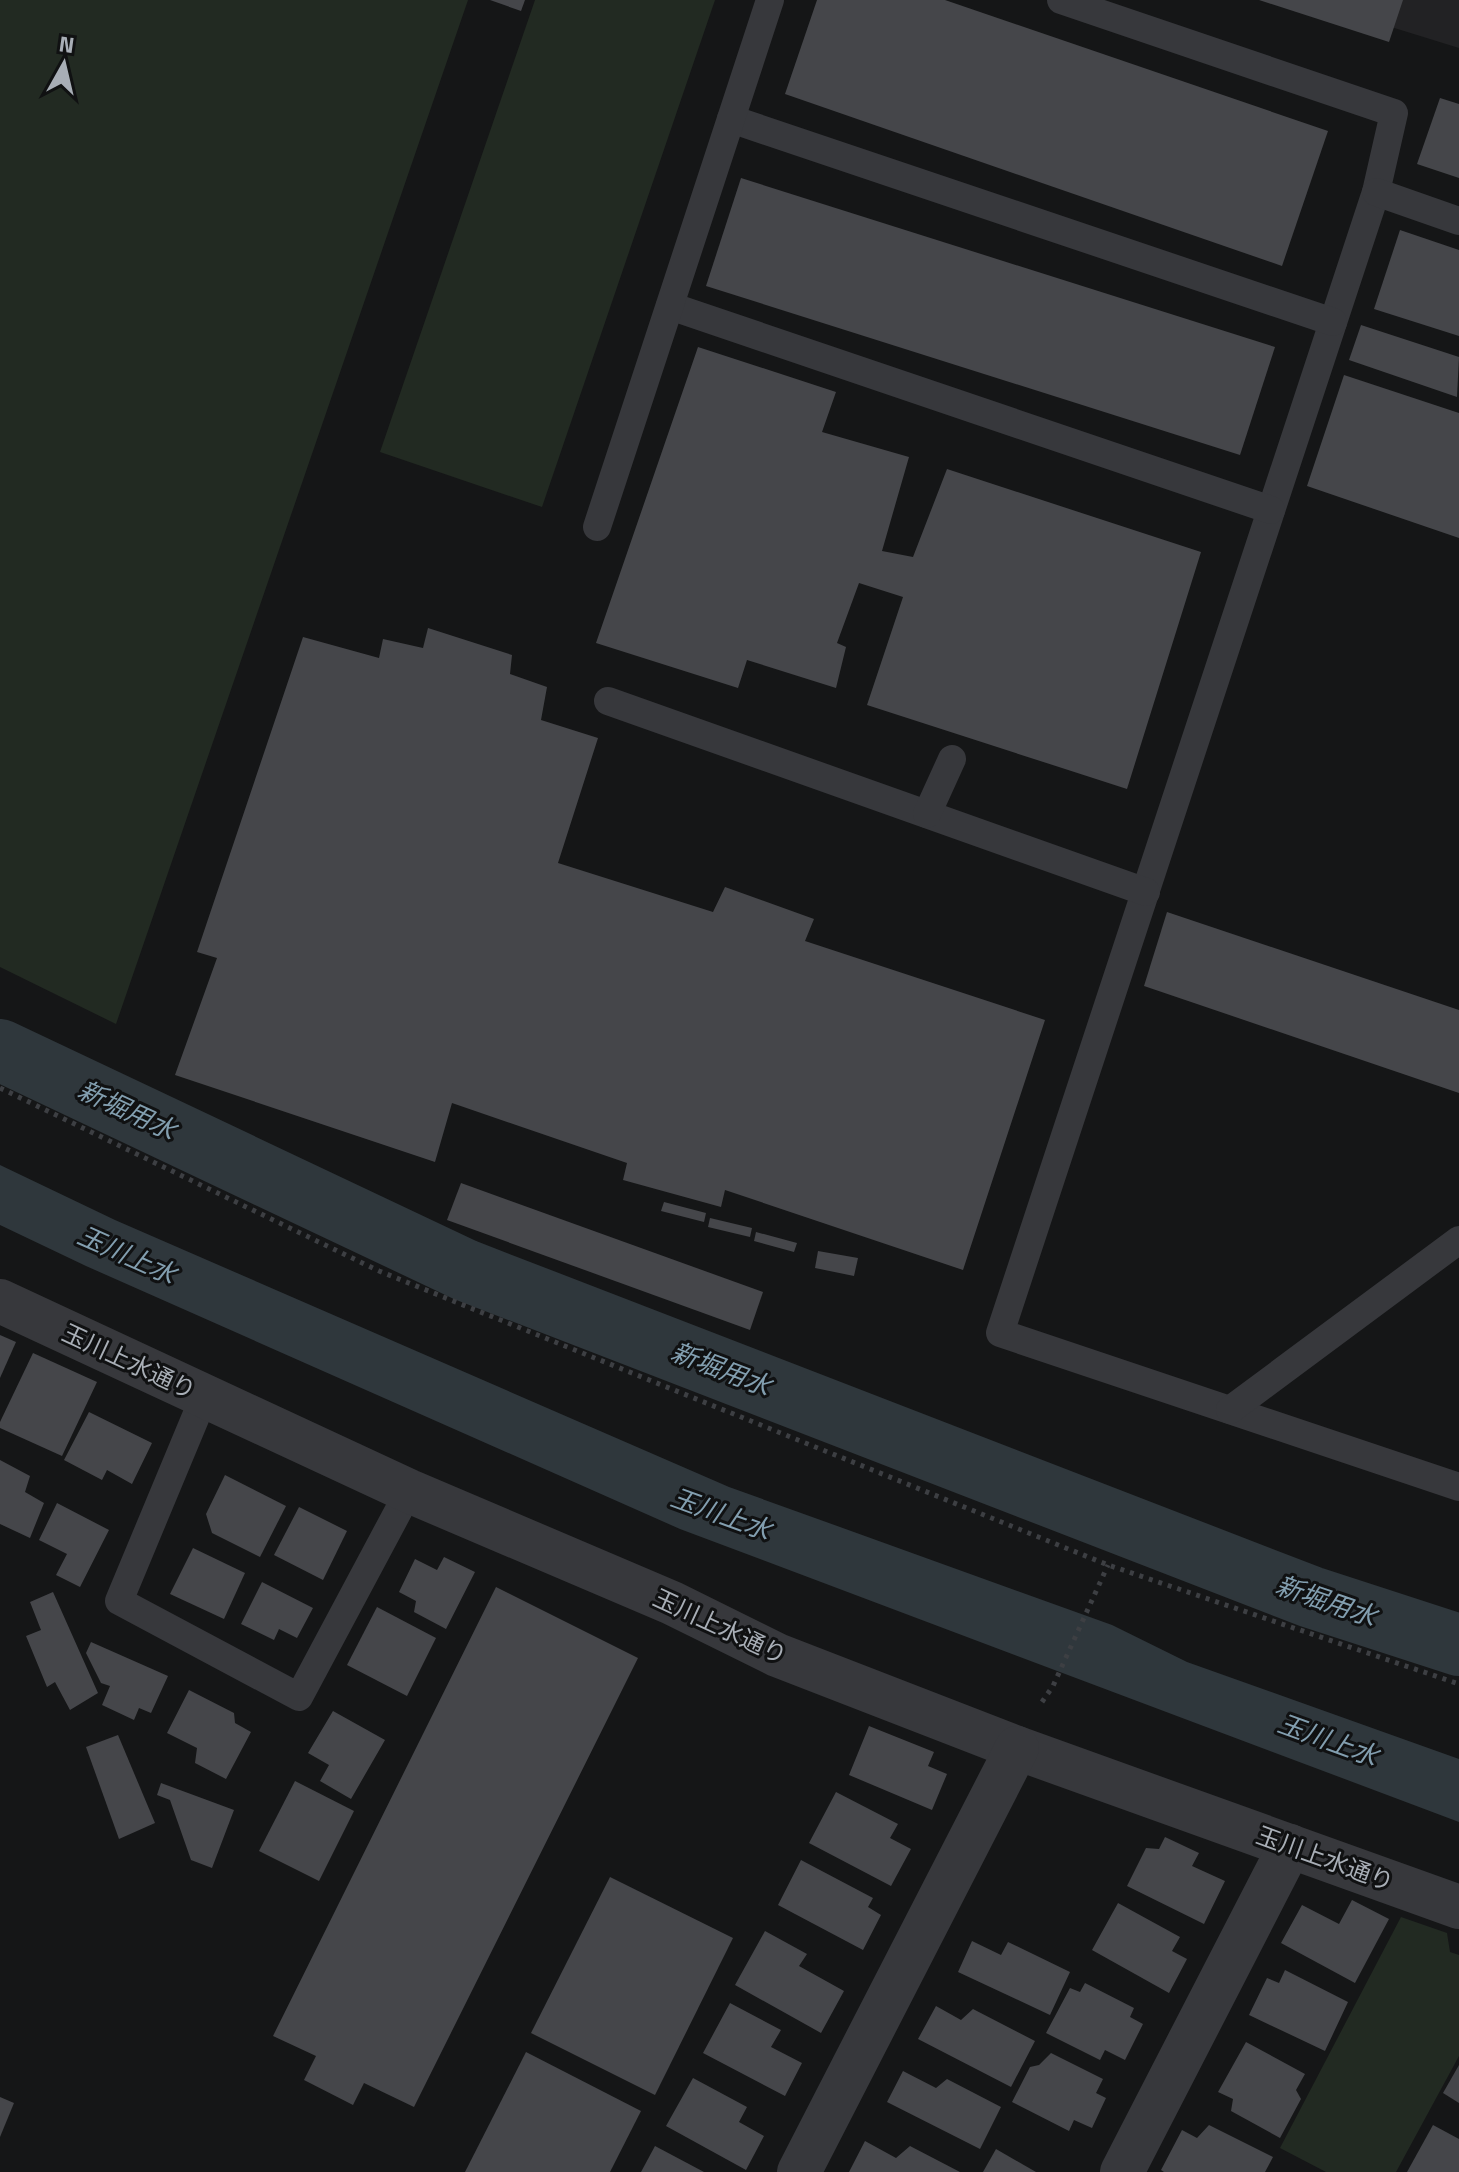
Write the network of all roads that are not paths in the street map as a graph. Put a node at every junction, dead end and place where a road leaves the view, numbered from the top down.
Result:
1 (770, 0) edge
2 (1061, 0) edge
3 (731, 119) junction
4 (1376, 192) junction
5 (1459, 221) edge
6 (670, 306) junction
7 (1333, 322) junction
8 (1271, 510) junction
9 (597, 527) dead end
10 (608, 701) dead end
11 (952, 759) dead end
12 (927, 814) junction
13 (1146, 892) junction
14 (1459, 1240) edge
15 (0, 1301) edge
16 (204, 1397) junction
17 (1230, 1410) junction
18 (1459, 1487) edge
19 (409, 1491) junction
20 (1017, 1748) junction
21 (1290, 1846) junction
22 (1459, 1907) edge
23 (799, 2172) edge
24 (1122, 2172) edge

1 - 3 lane
2 - 4 lane
3 - 6 lane
3 - 7 lane
4 - 5 lane
4 - 7 lane
6 - 8 lane
6 - 9 lane
7 - 8 lane
8 - 13 lane
10 - 12 lane
11 - 12 lane
12 - 13 lane
13 - 17 lane
14 - 17 lane
15 - 16 street, 玉川上水通り
16 - 19 street, 玉川上水通り
16 - 19 lane
17 - 18 lane
19 - 20 street, 玉川上水通り
20 - 21 street, 玉川上水通り
20 - 23 street
21 - 22 street, 玉川上水通り
21 - 24 street

